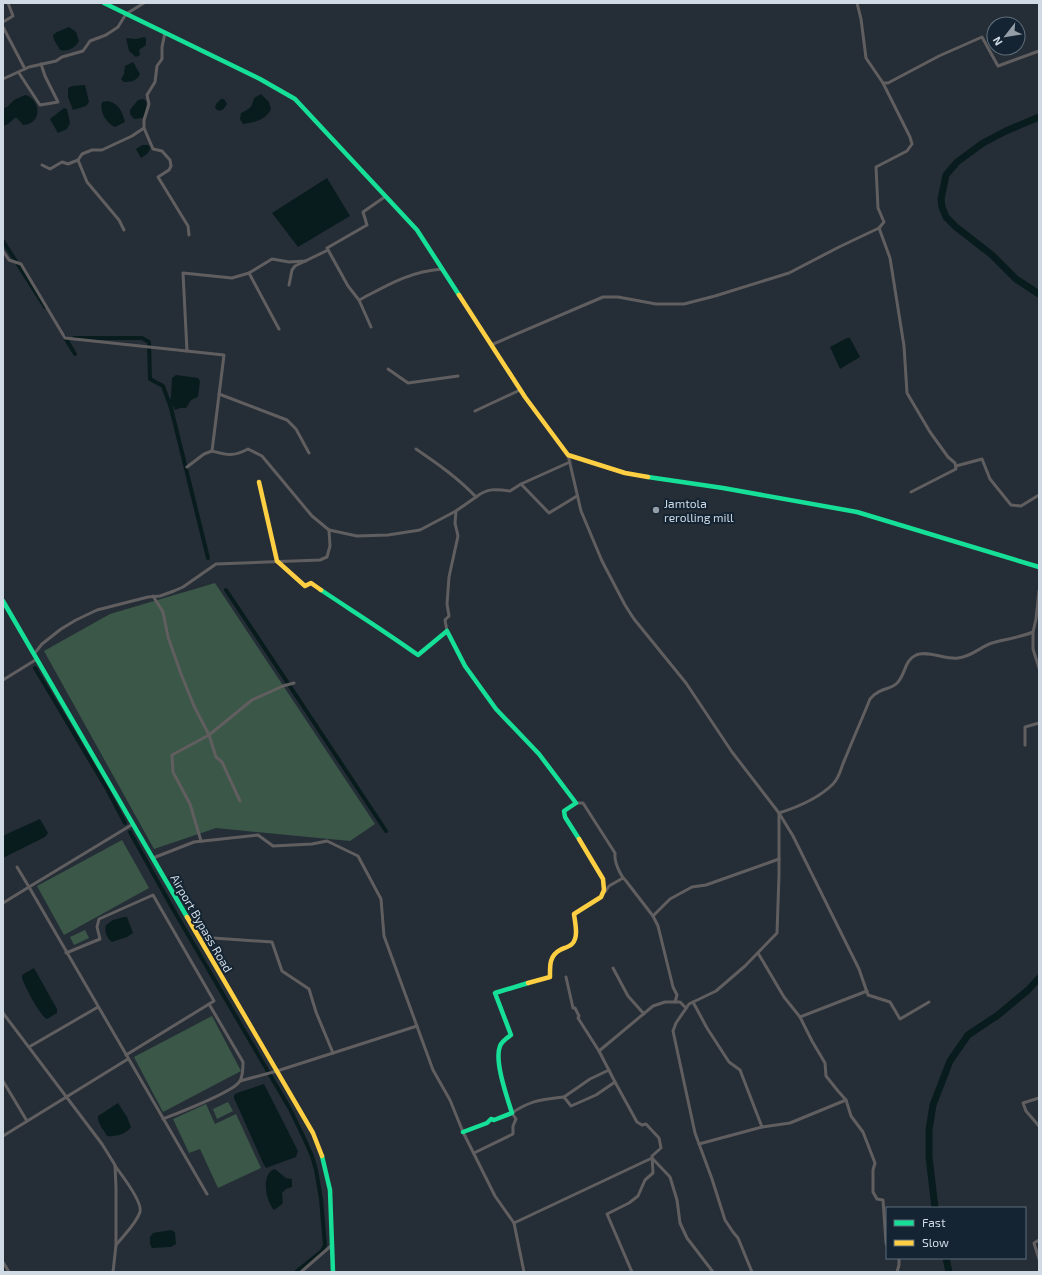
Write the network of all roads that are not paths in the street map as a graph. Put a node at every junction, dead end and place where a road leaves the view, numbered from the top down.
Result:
1 (8, 3) edge
2 (104, 3) edge
3 (144, 3) edge
4 (857, 3) edge
5 (126, 14) junction
6 (3, 22) edge
7 (3, 27) edge
8 (165, 33) junction
9 (1039, 51) edge
10 (41, 64) junction
11 (25, 69) junction
12 (20, 73) dead end
13 (3, 79) edge
14 (883, 83) junction
15 (144, 128) junction
16 (78, 160) junction
17 (42, 165) dead end
18 (386, 196) junction
19 (879, 228) junction
20 (124, 230) dead end
21 (189, 235) dead end
22 (328, 250) junction
23 (3, 251) edge
24 (306, 261) junction
25 (442, 270) junction
26 (249, 273) junction
27 (289, 285) dead end
28 (359, 300) junction
29 (371, 327) dead end
30 (279, 329) dead end
31 (491, 344) junction
32 (187, 351) junction
33 (388, 369) dead end
34 (458, 376) dead end
35 (520, 390) junction
36 (219, 394) junction
37 (475, 411) dead end
38 (416, 448) dead end
39 (212, 451) junction
40 (309, 453) dead end
41 (568, 455) junction
42 (570, 462) junction
43 (956, 466) junction
44 (186, 467) dead end
45 (259, 482) dead end
46 (521, 484) junction
47 (911, 492) dead end
48 (1039, 495) edge
49 (577, 496) junction
50 (476, 497) junction
51 (456, 511) junction
52 (329, 530) junction
53 (277, 562) junction
54 (1039, 567) edge
55 (1039, 591) edge
56 (153, 596) junction
57 (3, 601) edge
58 (447, 631) junction
59 (1033, 632) junction
60 (34, 654) junction
61 (37, 659) junction
62 (1039, 668) edge
63 (3, 680) edge
64 (294, 683) dead end
65 (1039, 723) edge
66 (209, 736) junction
67 (1025, 745) dead end
68 (240, 801) dead end
69 (576, 803) junction
70 (779, 813) junction
71 (133, 824) junction
72 (201, 841) junction
73 (153, 858) junction
74 (779, 858) junction
75 (17, 867) dead end
76 (623, 878) junction
77 (29, 887) junction
78 (602, 895) junction
79 (3, 903) edge
80 (653, 916) junction
81 (199, 937) junction
82 (66, 953) junction
83 (758, 953) junction
84 (613, 968) dead end
85 (566, 977) dead end
86 (867, 991) junction
87 (675, 1002) junction
88 (693, 1002) junction
89 (929, 1002) dead end
90 (209, 1004) junction
91 (98, 1007) junction
92 (686, 1008) junction
93 (3, 1013) edge
94 (644, 1014) junction
95 (800, 1017) junction
96 (417, 1026) junction
97 (29, 1047) junction
98 (599, 1050) junction
99 (333, 1053) junction
100 (127, 1057) junction
101 (609, 1070) junction
102 (277, 1071) junction
103 (3, 1081) edge
104 (240, 1081) junction
105 (615, 1082) junction
106 (66, 1097) junction
107 (564, 1097) junction
108 (1039, 1098) edge
109 (846, 1100) junction
110 (512, 1113) junction
111 (163, 1119) junction
112 (27, 1121) junction
113 (1039, 1126) edge
114 (762, 1127) junction
115 (463, 1132) junction
116 (3, 1136) edge
117 (699, 1144) junction
118 (474, 1153) junction
119 (652, 1158) junction
120 (115, 1165) junction
121 (206, 1194) dead end
122 (514, 1223) junction
123 (1039, 1240) edge
124 (886, 1243) edge
125 (116, 1245) junction
126 (332, 1245) junction
127 (899, 1259) edge
128 (1039, 1259) edge
129 (3, 1262) edge
130 (9, 1272) edge
131 (113, 1272) edge
132 (301, 1272) edge
133 (333, 1272) edge
134 (524, 1272) edge
135 (632, 1272) edge
136 (713, 1272) edge
137 (752, 1272) edge
138 (897, 1272) edge

1 - 6 street
2 - 5 street
3 - 5 street
4 - 14 street
5 - 8 street
5 - 10 street
7 - 11 street
8 - 15 street
8 - 18 street
9 - 14 street
10 - 11 street
10 - 12 street
11 - 13 street
14 - 19 street
15 - 16 street
15 - 21 street
16 - 17 street
16 - 20 street
18 - 22 street
18 - 25 street
19 - 31 street
19 - 43 street
22 - 24 street
22 - 28 street
23 - 32 street
24 - 26 street
24 - 27 street
25 - 28 street
25 - 31 street
26 - 30 street
26 - 32 street
28 - 29 street
31 - 35 street
32 - 36 street
33 - 34 street
35 - 37 street
35 - 41 street
36 - 39 street
36 - 40 street
38 - 50 street
39 - 44 street
39 - 52 street
41 - 42 street
41 - 54 street
42 - 46 street
42 - 49 street
43 - 47 street
43 - 48 street
45 - 53 street
46 - 49 street
46 - 50 street
49 - 70 street
50 - 51 street
51 - 52 street
51 - 58 street
52 - 53 street
53 - 56 street
53 - 58 street
55 - 59 street
56 - 60 street
56 - 66 street
57 - 60 street, Airport Bypass Road
58 - 69 street
59 - 62 street
59 - 70 street
60 - 61 street, Airport Bypass Road
61 - 63 street
61 - 71 street, Airport Bypass Road
64 - 66 street
65 - 67 street
66 - 68 street
66 - 72 street
69 - 76 street
69 - 78 street
70 - 74 street
70 - 86 street
71 - 73 street, Airport Bypass Road
71 - 77 street
72 - 73 street
72 - 96 street
73 - 81 street, Airport Bypass Road
74 - 80 street
74 - 83 street
75 - 77 street
76 - 78 street
76 - 80 street
77 - 79 street
77 - 82 street
78 - 110 street
80 - 87 street
81 - 99 street
81 - 102 street, Airport Bypass Road
82 - 90 street
82 - 91 street
83 - 88 street
83 - 95 street
84 - 94 street
85 - 98 street
86 - 89 street
86 - 95 street
87 - 92 street
87 - 94 street
88 - 92 street
88 - 114 street
90 - 100 street
90 - 104 street
91 - 97 street
91 - 100 street
92 - 117 street
93 - 97 street
94 - 98 street
95 - 109 street
96 - 99 street
96 - 115 street
97 - 106 street
98 - 101 street
99 - 102 street
100 - 106 street
100 - 111 street
101 - 105 street
101 - 107 street
102 - 104 street
102 - 126 street, Airport Bypass Road
103 - 112 street
104 - 111 street
105 - 107 street
105 - 119 street
106 - 112 street
106 - 120 street
107 - 110 street
108 - 113 street
109 - 114 street
109 - 124 street
110 - 115 street
110 - 118 street
111 - 121 street
112 - 116 street
114 - 117 street
115 - 118 street
117 - 137 street
118 - 122 street
119 - 122 street
119 - 135 street
119 - 136 street
120 - 125 street
120 - 125 street
122 - 134 street
123 - 128 street
125 - 131 street
126 - 132 street
126 - 133 street, Airport Bypass Road
127 - 138 street
129 - 130 street

